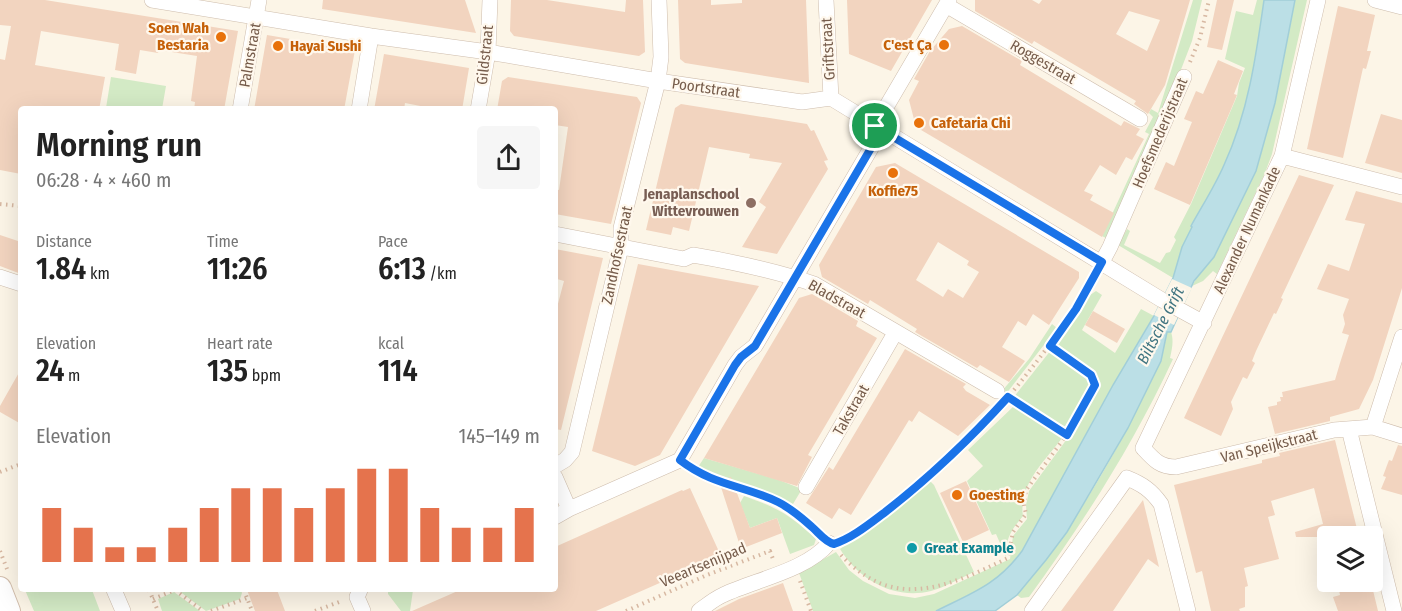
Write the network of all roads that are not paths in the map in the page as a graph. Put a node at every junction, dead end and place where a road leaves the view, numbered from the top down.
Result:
1 (152, 0) edge
2 (259, 0) edge
3 (490, 0) edge
4 (658, 0) edge
5 (826, 0) edge
6 (1318, 0) edge
7 (1375, 0) edge
8 (948, 2) edge
9 (1402, 7) edge
10 (256, 17) junction
11 (371, 36) junction
12 (488, 52) junction
13 (1184, 77) road end
14 (658, 81) junction
15 (831, 98) junction
16 (241, 106) edge
17 (360, 106) edge
18 (479, 106) edge
19 (1140, 119) dead end
20 (875, 126) junction
21 (1282, 156) junction
22 (1402, 187) edge
23 (558, 235) edge
24 (621, 247) junction
25 (1102, 262) junction
26 (0, 277) edge
27 (795, 278) junction
28 (18, 283) edge
29 (1204, 322) junction
30 (896, 333) junction
31 (1402, 337) edge
32 (1003, 394) road end
33 (1373, 427) junction
34 (1349, 429) junction
35 (1402, 436) edge
36 (1143, 448) joint
37 (558, 464) edge
38 (558, 484) edge
39 (806, 487) dead end
40 (569, 509) junction
41 (558, 515) edge
42 (831, 544) road end
43 (0, 588) edge
44 (115, 592) edge
45 (9, 611) edge
46 (123, 611) edge
47 (699, 611) edge
48 (1032, 611) edge
49 (1188, 611) edge
50 (1394, 611) edge

1 - 10 street, Poortstraat
2 - 10 street, Palmstraat
3 - 12 street, Gildstraat
4 - 14 street, Zandhofsestraat
5 - 15 street, Griftstraat
6 - 21 street, Alexander Numankade
7 - 9 street
8 - 19 street, Roggestraat
8 - 20 street
10 - 11 street, Poortstraat
10 - 16 street, Palmstraat
11 - 12 street, Poortstraat
11 - 17 street
12 - 14 street, Poortstraat
12 - 18 street, Gildstraat
13 - 25 street, Hoefsmederijstraat
14 - 15 street, Poortstraat
14 - 24 street, Zandhofsestraat
15 - 20 street
20 - 25 street
20 - 27 street
21 - 22 street
21 - 29 street, Alexander Numankade
23 - 24 street, Bladstraat
24 - 27 street, Bladstraat
24 - 37 street, Zandhofsestraat
25 - 29 street
26 - 28 street
27 - 30 street, Bladstraat
27 - 40 street
29 - 36 street, Alexander Numankade
30 - 32 street, Bladstraat
30 - 39 street, Takstraat
31 - 33 street
33 - 34 street, Van Speijkstraat
33 - 35 street, Van Speijkstraat
34 - 36 street, Van Speijkstraat
34 - 50 street
38 - 40 street
40 - 41 street
42 - 47 street
43 - 45 street
44 - 46 street
48 - 49 street

